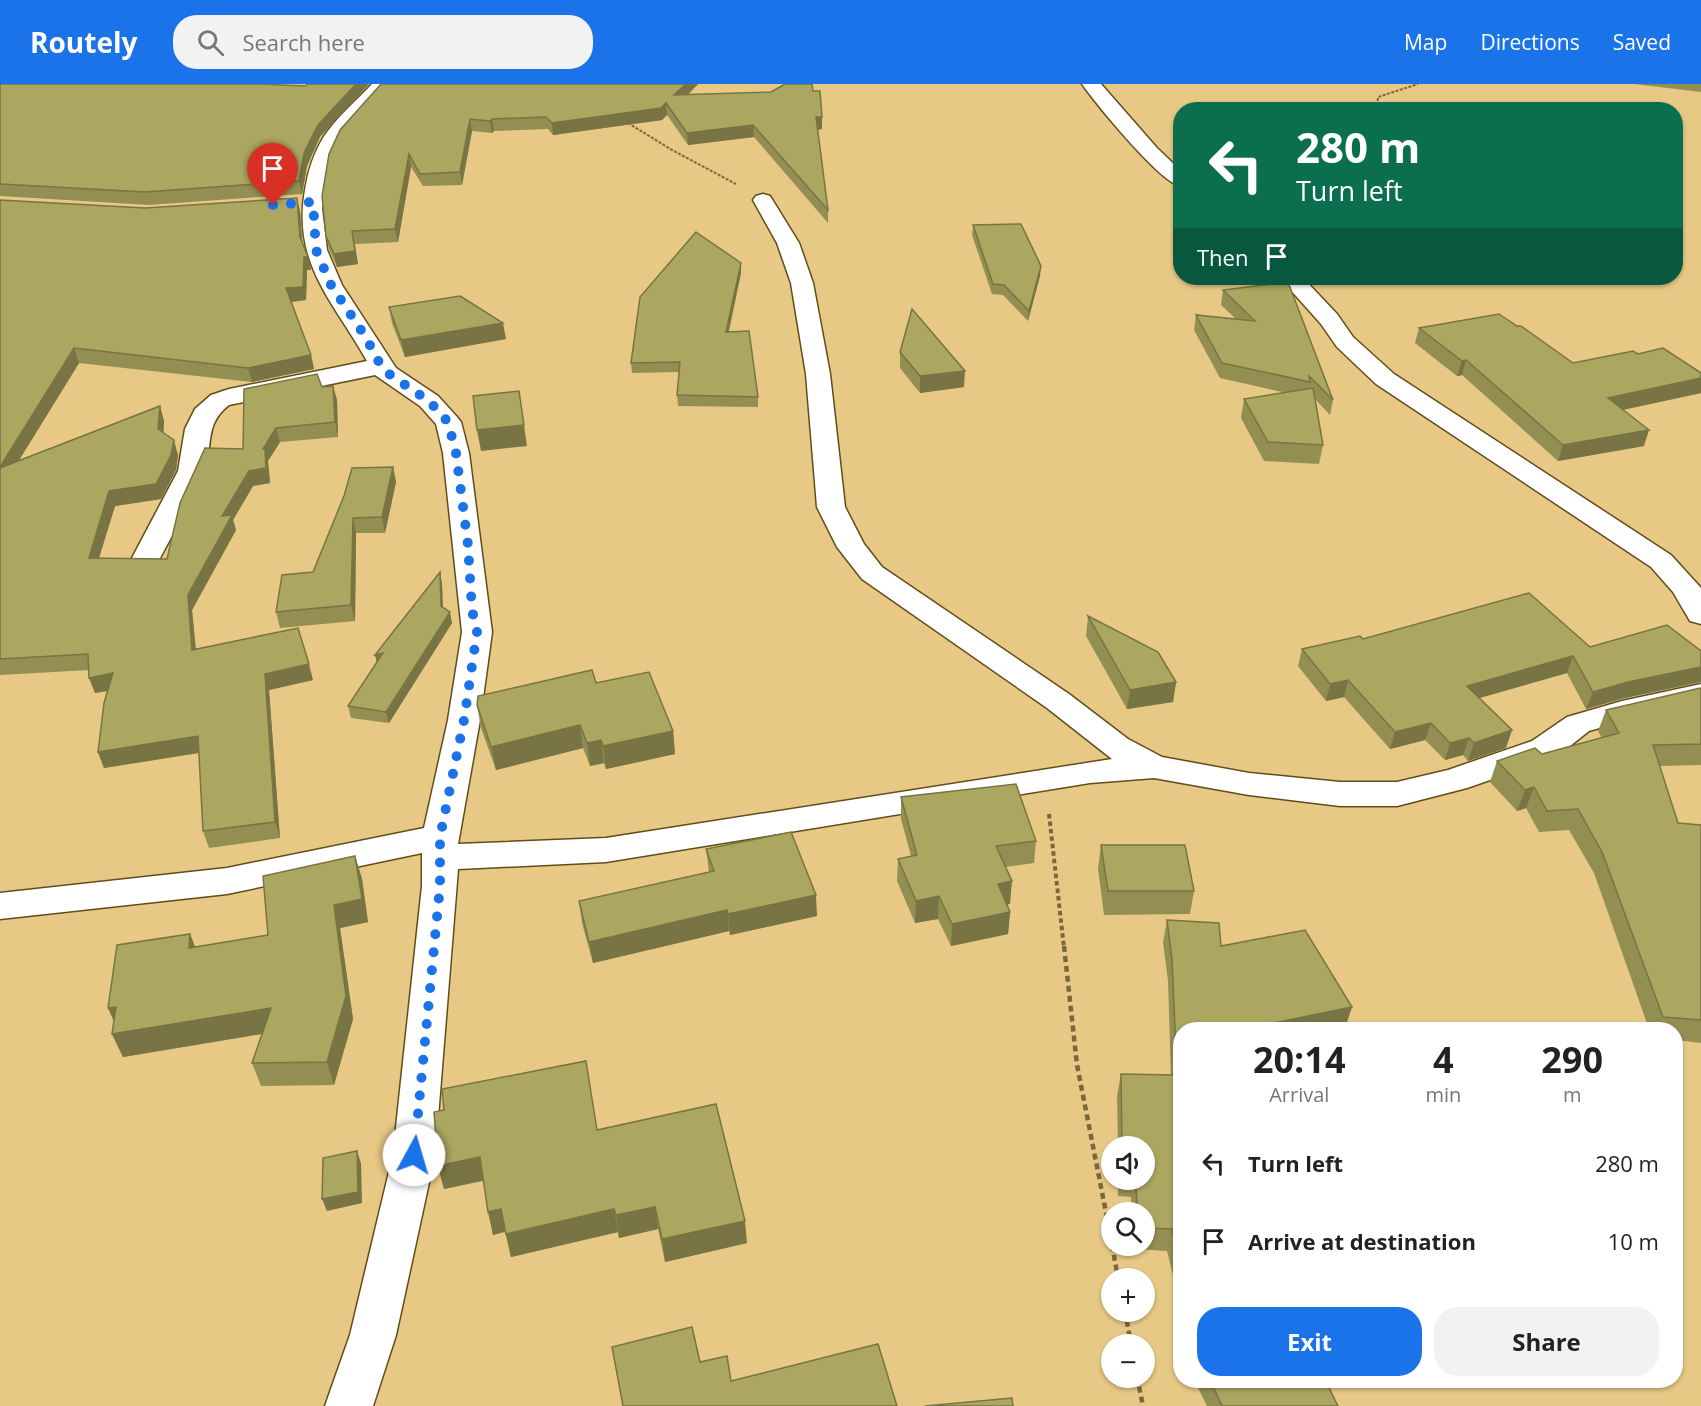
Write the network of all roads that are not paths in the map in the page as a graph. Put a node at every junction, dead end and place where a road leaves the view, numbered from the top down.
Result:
1 (382, 84) edge
2 (1091, 84) edge
3 (1173, 174) edge
4 (763, 200) road end
5 (1297, 285) edge
6 (381, 366) junction
7 (146, 558) edge
8 (1701, 615) edge
9 (1701, 694) edge
10 (1154, 767) junction
11 (440, 847) junction
12 (0, 906) edge
13 (349, 1406) edge

1 - 6 street
2 - 3 street
4 - 10 street
5 - 8 street
6 - 7 street
6 - 11 street
9 - 10 street
10 - 11 street
11 - 12 street
11 - 13 street

